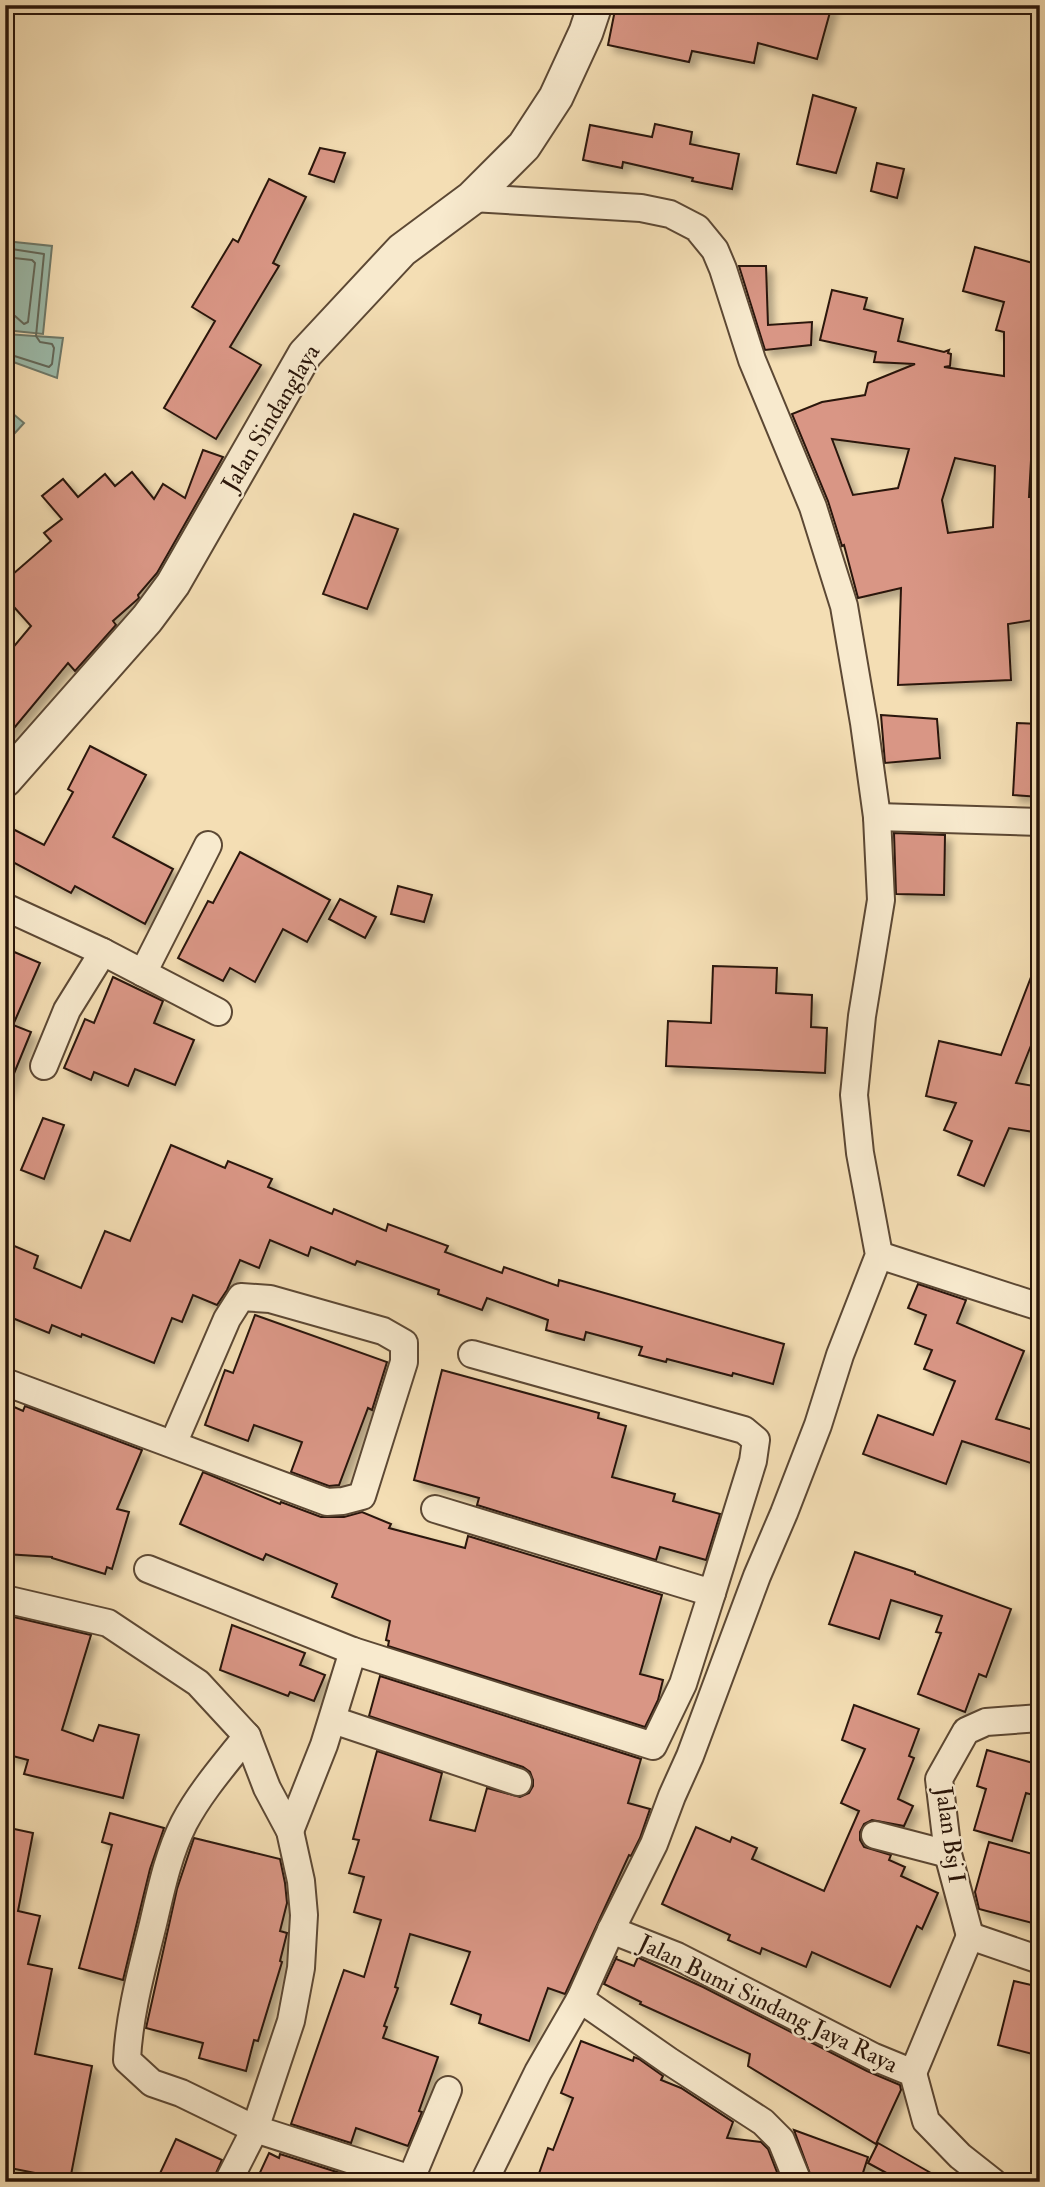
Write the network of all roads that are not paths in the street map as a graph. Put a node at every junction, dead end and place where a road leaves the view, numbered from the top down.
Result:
1 (595, 5) edge
2 (472, 198) junction
3 (5, 780) edge
4 (877, 817) junction
5 (1040, 822) edge
6 (208, 845) dead end
7 (5, 908) edge
8 (103, 952) junction
9 (143, 973) junction
10 (218, 1012) dead end
11 (44, 1066) dead end
12 (879, 1255) junction
13 (1040, 1307) edge
14 (472, 1354) dead end
15 (5, 1382) edge
16 (173, 1444) junction
17 (435, 1509) dead end
18 (148, 1569) dead end
19 (712, 1593) junction
20 (5, 1599) edge
21 (353, 1651) junction
22 (1040, 1718) edge
23 (332, 1720) junction
24 (247, 1736) junction
25 (653, 1746) junction
26 (690, 1756) junction
27 (518, 1782) dead end
28 (290, 1831) junction
29 (875, 1835) dead end
30 (948, 1854) junction
31 (611, 1930) junction
32 (970, 1936) junction
33 (1040, 1960) edge
34 (580, 1998) junction
35 (913, 2073) junction
36 (448, 2090) dead end
37 (256, 2129) junction
38 (410, 2180) edge
39 (228, 2182) edge
40 (484, 2182) edge
41 (798, 2182) edge
42 (993, 2182) edge

1 - 2 street, Jalan Sindanglaya
2 - 3 street, Jalan Sindanglaya
2 - 4 street
4 - 5 street
4 - 12 street
6 - 9 street
7 - 8 street
8 - 9 street
8 - 11 street
9 - 10 street
12 - 13 street
12 - 26 street
14 - 19 street
15 - 16 street
16 - 16 street
17 - 19 street
18 - 21 street
19 - 25 street
20 - 24 street
21 - 23 street
21 - 25 street
22 - 30 street, Jalan Bsj I
23 - 27 street
23 - 28 street
24 - 28 street
24 - 37 street
25 - 26 street
26 - 31 street
28 - 37 street
29 - 30 street
30 - 32 street, Jalan Bsj I
31 - 34 street
31 - 35 street, Jalan Bumi Sindang Jaya Raya
32 - 33 street
32 - 35 street
34 - 40 street
34 - 41 street
35 - 42 street, Jalan Bumi Sindang Jaya Raya
36 - 38 street
37 - 38 street
37 - 39 street

